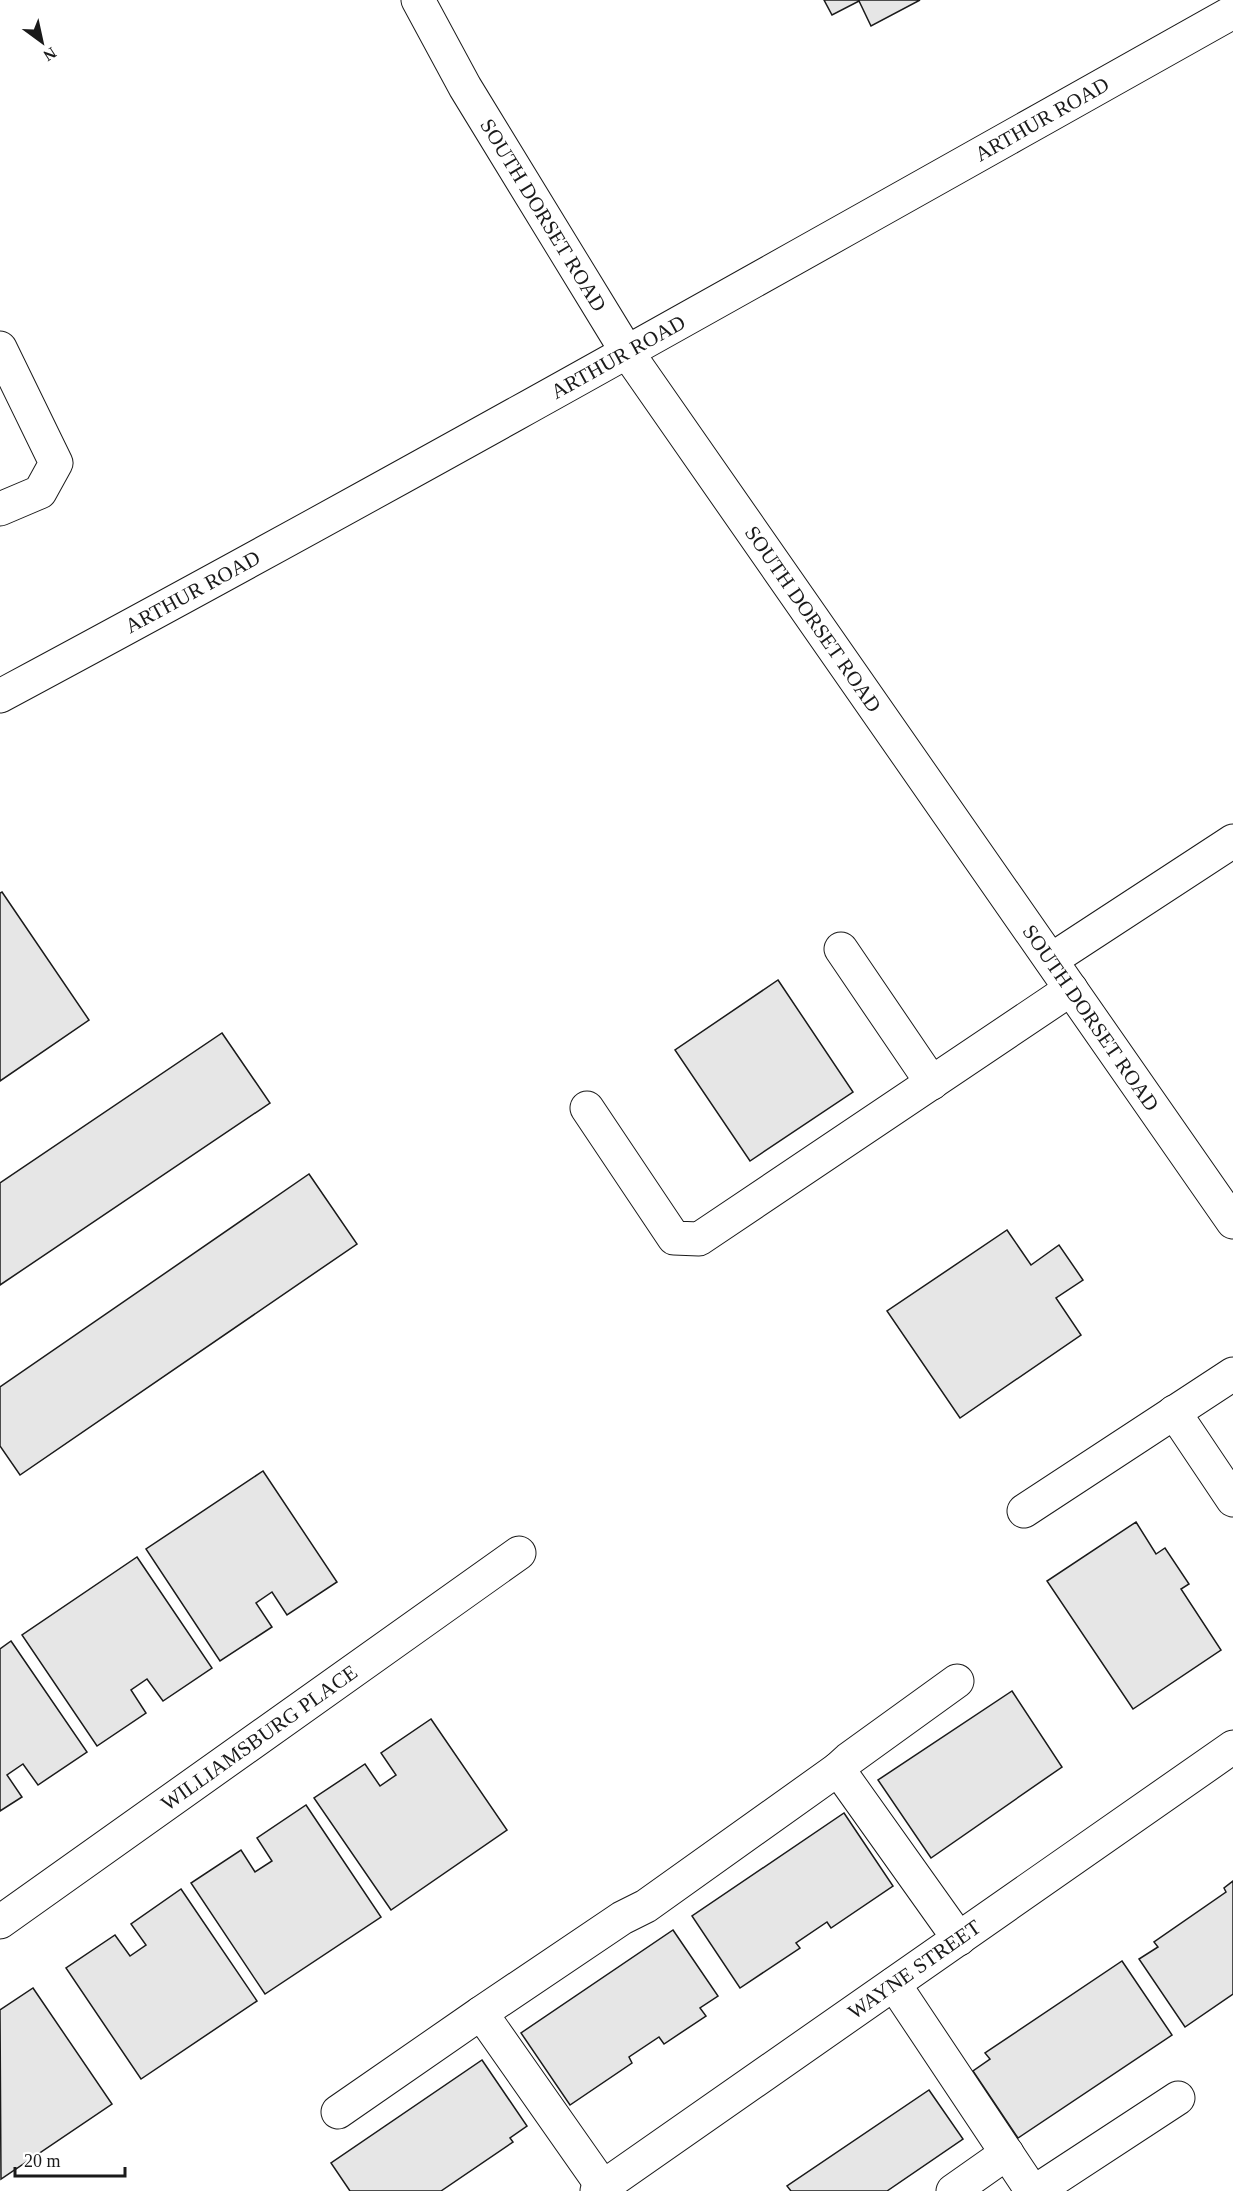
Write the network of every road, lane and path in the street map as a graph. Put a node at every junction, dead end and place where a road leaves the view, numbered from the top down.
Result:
1 (418, 0) edge
2 (1233, 12) edge
3 (0, 348) edge
4 (627, 351) junction
5 (7, 380) edge
6 (0, 509) edge
7 (0, 696) edge
8 (1233, 841) edge
9 (841, 949) dead end
10 (1051, 960) junction
11 (1071, 988) junction
12 (932, 1083) junction
13 (587, 1108) dead end
14 (1233, 1222) edge
15 (1233, 1374) edge
16 (1174, 1412) junction
17 (1233, 1500) edge
18 (1024, 1511) dead end
19 (519, 1553) dead end
20 (957, 1681) dead end
21 (1233, 1747) edge
22 (838, 1769) junction
23 (0, 1922) edge
24 (959, 1939) junction
25 (894, 1984) junction
26 (481, 2013) junction
27 (1178, 2098) dead end
28 (338, 2112) dead end
29 (1007, 2153) junction
30 (600, 2189) edge
31 (953, 2191) edge
32 (1034, 2191) edge

1 - 4 street, SOUTH DORSET ROAD
2 - 4 street, ARTHUR ROAD
3 - 5 street
4 - 7 street, ARTHUR ROAD
4 - 10 street, SOUTH DORSET ROAD
5 - 6 street
8 - 10 street
9 - 12 street
10 - 11 street, SOUTH DORSET ROAD
11 - 12 street
11 - 14 street, SOUTH DORSET ROAD
12 - 13 street
15 - 16 street
16 - 17 street
16 - 18 street
19 - 23 street, WILLIAMSBURG PLACE
20 - 22 street
21 - 24 street, WAYNE STREET
22 - 24 street
22 - 26 street
24 - 25 street, WAYNE STREET
25 - 29 street
25 - 30 street, WAYNE STREET
26 - 28 street
26 - 30 street
27 - 32 street
29 - 31 street
29 - 32 street

